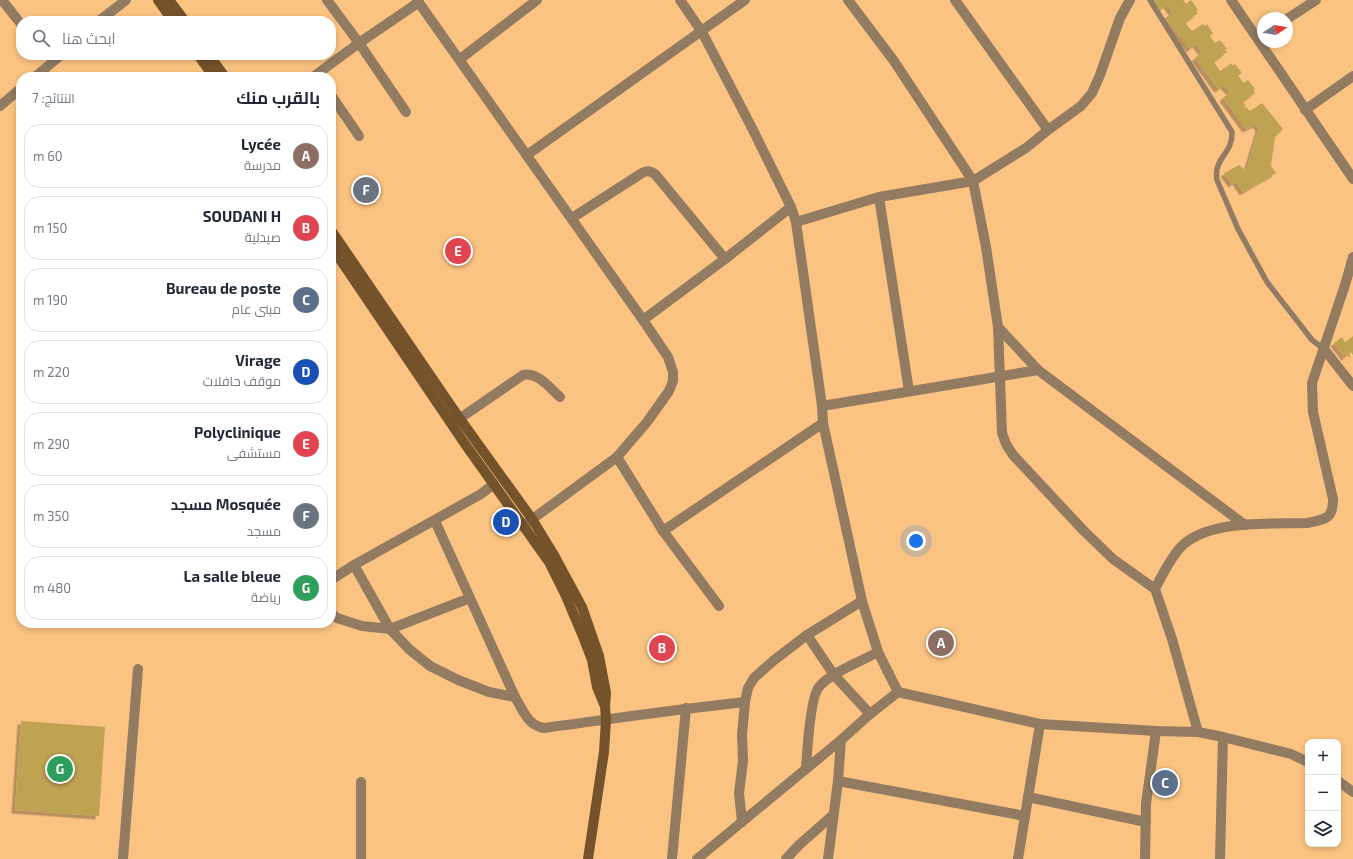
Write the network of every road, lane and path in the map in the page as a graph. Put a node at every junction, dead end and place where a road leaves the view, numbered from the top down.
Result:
1 (2, 0) edge
2 (126, 0) edge
3 (158, 0) edge
4 (169, 0) edge
5 (327, 0) edge
6 (537, 0) edge
7 (680, 0) edge
8 (745, 0) edge
9 (848, 0) edge
10 (955, 0) edge
11 (1130, 0) edge
12 (1150, 0) edge
13 (1231, 0) edge
14 (1316, 0) edge
15 (418, 1) edge
16 (1293, 15) edge
17 (105, 16) edge
18 (169, 16) edge
19 (181, 16) edge
20 (16, 18) edge
21 (702, 32) junction
22 (1257, 32) edge
23 (359, 43) junction
24 (1267, 48) edge
25 (460, 59) junction
26 (48, 60) edge
27 (202, 60) edge
28 (213, 60) edge
29 (39, 72) edge
30 (210, 72) edge
31 (221, 72) edge
32 (321, 72) edge
33 (1353, 76) edge
34 (16, 92) edge
35 (336, 102) edge
36 (0, 106) edge
37 (1305, 110) junction
38 (406, 112) dead end
39 (1048, 130) junction
40 (359, 136) dead end
41 (527, 155) junction
42 (1353, 179) edge
43 (973, 181) junction
44 (879, 197) junction
45 (790, 207) junction
46 (572, 218) junction
47 (796, 222) junction
48 (336, 239) edge
49 (336, 251) edge
50 (1353, 257) edge
51 (725, 259) junction
52 (350, 264) junction
53 (1349, 283) edge
54 (643, 320) junction
55 (998, 327) junction
56 (1324, 349) junction
57 (1038, 370) junction
58 (1000, 376) junction
59 (1353, 386) edge
60 (909, 392) junction
61 (560, 397) dead end
62 (822, 406) junction
63 (460, 419) junction
64 (823, 423) junction
65 (451, 424) junction
66 (616, 458) junction
67 (494, 484) junction
68 (532, 519) junction
69 (435, 521) junction
70 (1245, 525) junction
71 (523, 526) junction
72 (663, 531) junction
73 (354, 565) junction
74 (336, 577) edge
75 (1155, 589) junction
76 (470, 598) junction
77 (862, 601) junction
78 (719, 606) dead end
79 (336, 617) edge
80 (390, 629) junction
81 (807, 635) junction
82 (878, 652) junction
83 (138, 669) dead end
84 (834, 675) junction
85 (898, 692) junction
86 (515, 697) junction
87 (745, 702) junction
88 (605, 706) junction
89 (686, 708) junction
90 (870, 714) junction
91 (606, 720) junction
92 (1040, 724) junction
93 (1156, 731) junction
94 (1198, 732) junction
95 (1223, 737) junction
96 (841, 740) junction
97 (1305, 761) edge
98 (806, 769) junction
99 (838, 781) junction
100 (361, 782) dead end
101 (1341, 783) edge
102 (1353, 792) edge
103 (1028, 797) junction
104 (833, 815) junction
105 (1025, 816) junction
106 (742, 822) junction
107 (1146, 822) junction
108 (123, 859) edge
109 (361, 859) edge
110 (588, 859) edge
111 (672, 859) edge
112 (697, 859) edge
113 (786, 859) edge
114 (828, 859) edge
115 (1018, 859) edge
116 (1145, 859) edge
117 (1220, 859) edge

1 - 20 street
2 - 17 street
3 - 18 main road
4 - 19 main road
5 - 23 street
6 - 25 street
7 - 21 street
8 - 21 street
9 - 43 street
10 - 39 street
11 - 39 street
12 - 56 lane
13 - 22 street
14 - 16 street
15 - 23 street
15 - 25 street
21 - 41 street
21 - 45 street
23 - 32 street
23 - 38 street
24 - 37 street
25 - 41 street
26 - 29 street
27 - 30 main road
28 - 31 main road
33 - 37 street
34 - 36 street
35 - 40 street
37 - 42 street
39 - 43 street
41 - 46 street
43 - 44 street
43 - 55 street
44 - 47 street
44 - 60 street
45 - 47 street
45 - 51 street
46 - 51 street
46 - 54 street
47 - 62 street
48 - 52 main road
49 - 52 main road
50 - 53 street
51 - 54 street
52 - 63 main road
52 - 65 main road
53 - 56 street
54 - 66 street
55 - 57 street
55 - 58 street
56 - 59 street
56 - 70 street
57 - 58 street
57 - 70 street
58 - 60 street
58 - 75 street
60 - 62 street
61 - 63 street
62 - 64 street
63 - 65 street
63 - 68 main road
64 - 72 street
64 - 77 street
65 - 67 main road
66 - 68 street
66 - 72 street
67 - 69 street
67 - 71 main road
68 - 71 street
68 - 88 main road
69 - 73 street
69 - 76 street
70 - 75 street
71 - 88 main road
72 - 78 street
73 - 74 street
73 - 80 street
75 - 94 street
76 - 80 street
76 - 86 street
77 - 81 street
77 - 82 street
79 - 80 street
80 - 86 street
81 - 84 street
81 - 87 street
82 - 84 street
82 - 85 street
83 - 108 street
84 - 90 street
84 - 98 street
85 - 90 street
85 - 92 street
86 - 91 street
87 - 89 street
87 - 106 street
88 - 91 main road
89 - 91 street
89 - 111 street
90 - 96 street
91 - 110 main road
92 - 93 street
92 - 103 street
93 - 94 street
93 - 107 street
94 - 95 street
95 - 97 street
95 - 117 street
96 - 98 street
96 - 99 street
98 - 106 street
99 - 104 street
99 - 105 street
100 - 109 street
101 - 102 street
103 - 105 street
103 - 107 street
104 - 113 street
104 - 114 street
105 - 115 street
106 - 112 street
107 - 116 street

